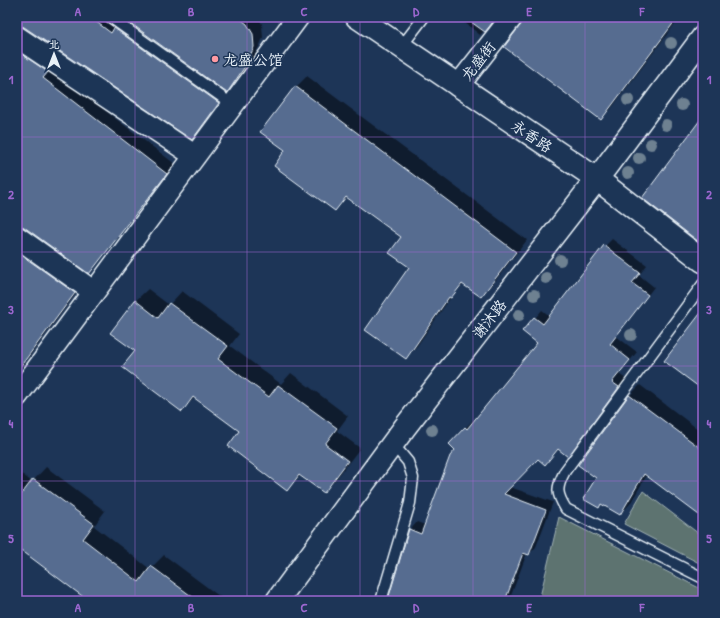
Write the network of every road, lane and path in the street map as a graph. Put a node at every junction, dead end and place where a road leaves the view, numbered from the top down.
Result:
1 (110, 17) edge
2 (298, 17) edge
3 (357, 17) edge
4 (424, 17) edge
5 (512, 17) edge
6 (17, 36) edge
7 (703, 38) edge
8 (401, 47) junction
9 (458, 86) junction
10 (233, 105) junction
11 (195, 156) junction
12 (597, 180) junction
13 (17, 237) edge
14 (703, 261) edge
15 (703, 284) edge
16 (94, 292) junction
17 (17, 396) edge
18 (393, 444) junction
19 (703, 578) edge
20 (276, 601) edge
21 (381, 601) edge

1 - 10 lane
2 - 10 street
3 - 8 street, 永香路
4 - 8 lane
5 - 9 street, 龙盛街
6 - 11 street
7 - 12 street, 谢沐路
8 - 9 street, 永香路
9 - 12 street, 永香路
10 - 11 street
11 - 16 street
12 - 14 street, 永香路
12 - 18 street, 谢沐路
13 - 16 street
15 - 19 lane
16 - 17 street
18 - 20 street, 谢沐路
18 - 21 lane

